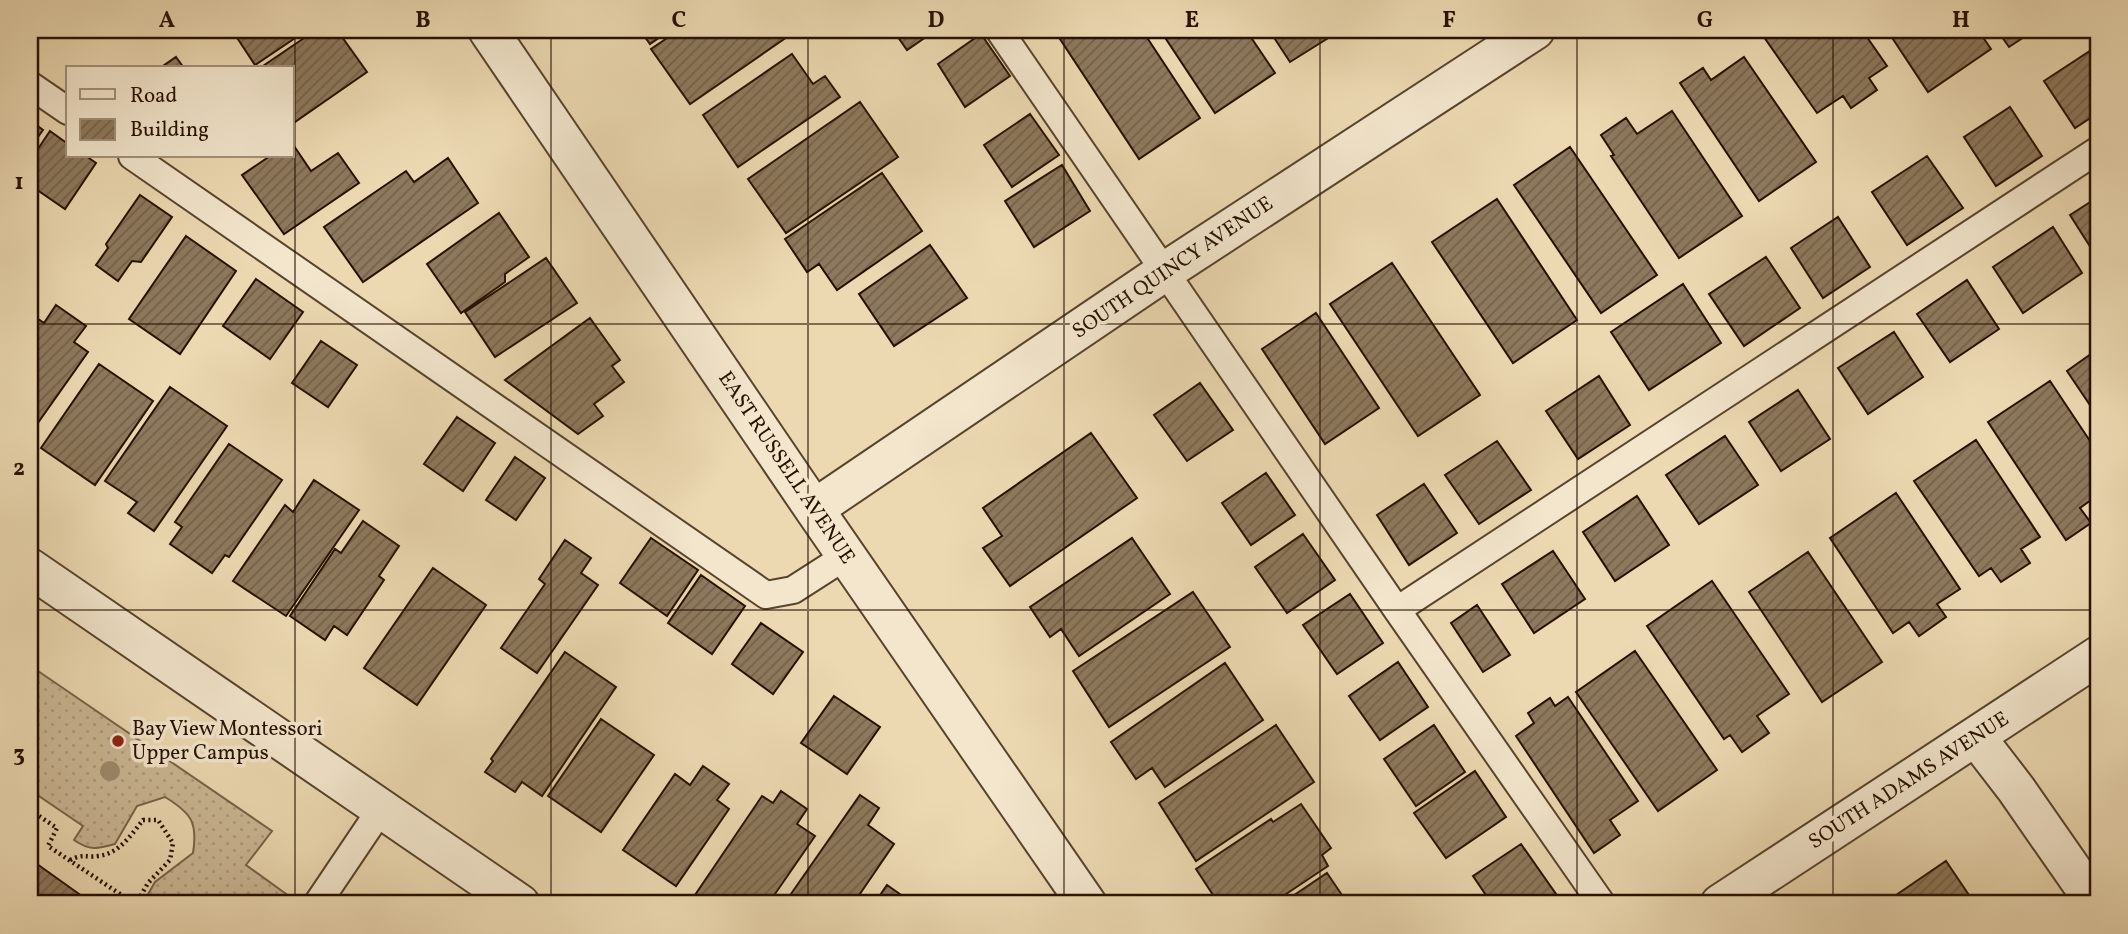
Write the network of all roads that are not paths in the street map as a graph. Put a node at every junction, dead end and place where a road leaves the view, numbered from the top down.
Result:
1 (488, 30) edge
2 (999, 30) edge
3 (1535, 30) edge
4 (30, 85) edge
5 (66, 110) edge
6 (2098, 150) edge
7 (135, 158) edge
8 (1164, 272) junction
9 (814, 509) junction
10 (846, 556) junction
11 (30, 568) edge
12 (1397, 610) junction
13 (2098, 656) edge
14 (1976, 737) junction
15 (381, 809) junction
16 (317, 904) edge
17 (520, 904) edge
18 (1087, 904) edge
19 (1602, 904) edge
20 (1720, 904) edge
21 (2096, 904) edge

1 - 9 street, EAST RUSSELL AVENUE
2 - 8 lane
3 - 8 street, SOUTH QUINCY AVENUE
4 - 5 lane
6 - 12 lane
7 - 10 lane
8 - 9 street, SOUTH QUINCY AVENUE
8 - 12 lane
9 - 10 street, EAST RUSSELL AVENUE
10 - 18 street, EAST RUSSELL AVENUE
11 - 15 street
12 - 19 lane
13 - 14 street, SOUTH ADAMS AVENUE
14 - 20 street, SOUTH ADAMS AVENUE
14 - 21 street
15 - 16 lane
15 - 17 street

